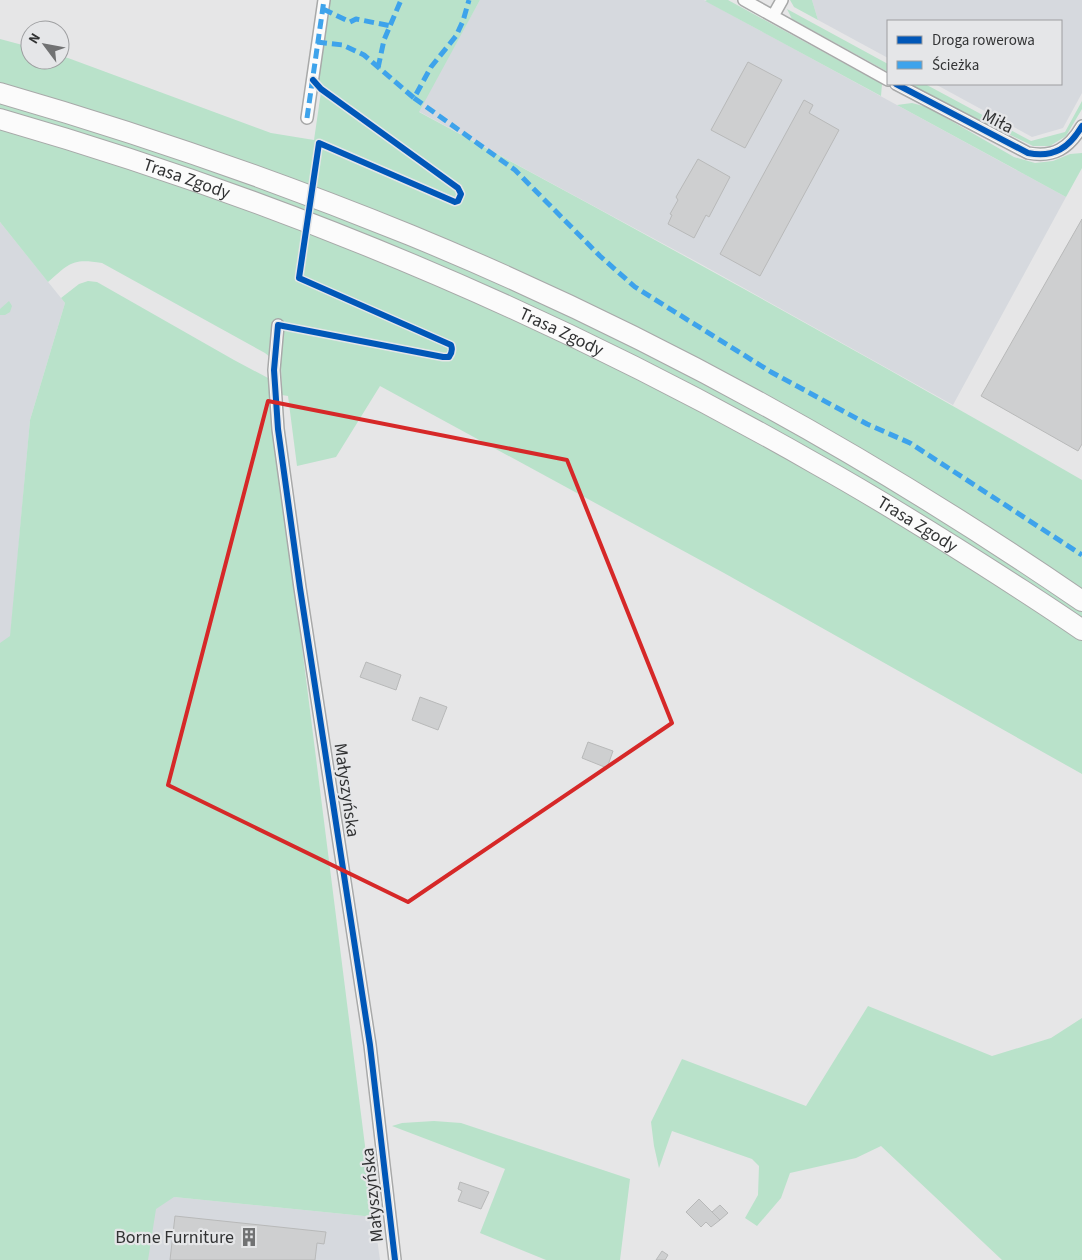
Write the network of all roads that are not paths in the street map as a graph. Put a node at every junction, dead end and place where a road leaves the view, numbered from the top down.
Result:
1 (324, 0) edge
2 (744, 0) edge
3 (782, 0) edge
4 (773, 16) junction
5 (887, 79) edge
6 (898, 85) edge
7 (0, 93) edge
8 (307, 118) dead end
9 (0, 119) edge
10 (1082, 126) edge
11 (278, 325) dead end
12 (1082, 601) edge
13 (1082, 630) edge
14 (395, 1260) edge

1 - 8 street
2 - 4 street
3 - 4 street
4 - 5 street
6 - 10 street, Miła
7 - 12 highway, Trasa Zgody
9 - 13 highway, Trasa Zgody
11 - 14 street, Małyszyńska

